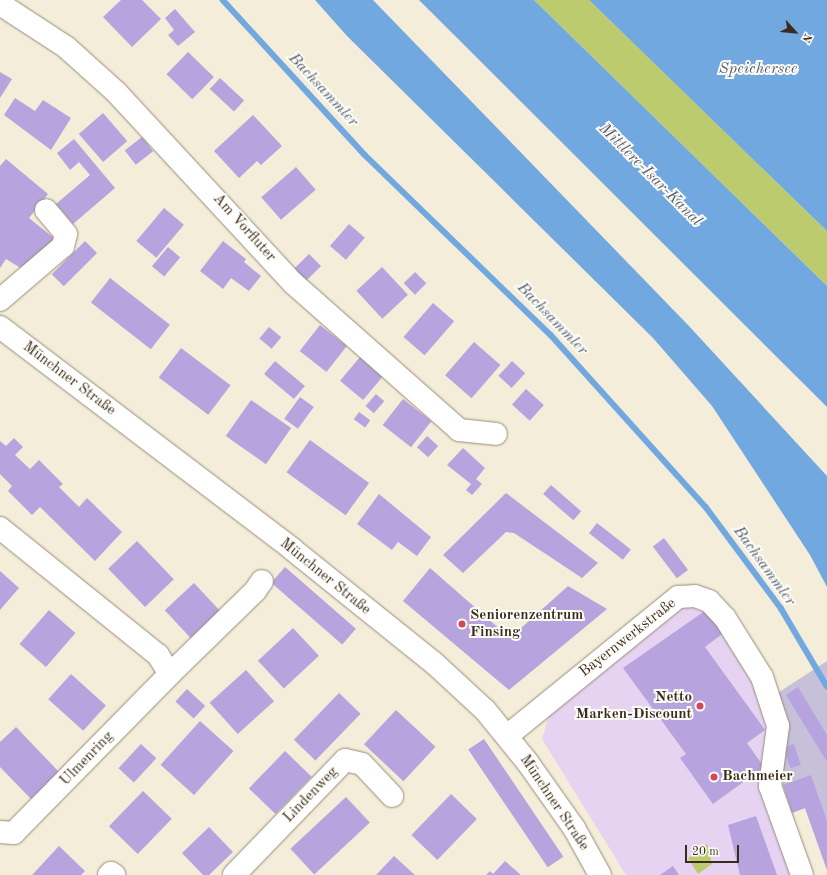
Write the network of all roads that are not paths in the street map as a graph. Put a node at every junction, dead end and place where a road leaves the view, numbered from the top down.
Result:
1 (0, 4) edge
2 (46, 210) dead end
3 (0, 300) edge
4 (0, 327) edge
5 (496, 434) dead end
6 (0, 528) edge
7 (262, 580) dead end
8 (170, 674) junction
9 (507, 736) junction
10 (392, 796) dead end
11 (0, 832) edge
12 (234, 875) edge
13 (600, 875) edge
14 (802, 875) edge

1 - 5 street, Am Vorfluter
2 - 3 street
4 - 9 street, Münchner Straße
6 - 8 street
7 - 8 street, Ulmenring
8 - 11 street, Ulmenring
9 - 13 street, Münchner Straße
9 - 14 street, Bayernwerkstraße
10 - 12 street, Lindenweg

